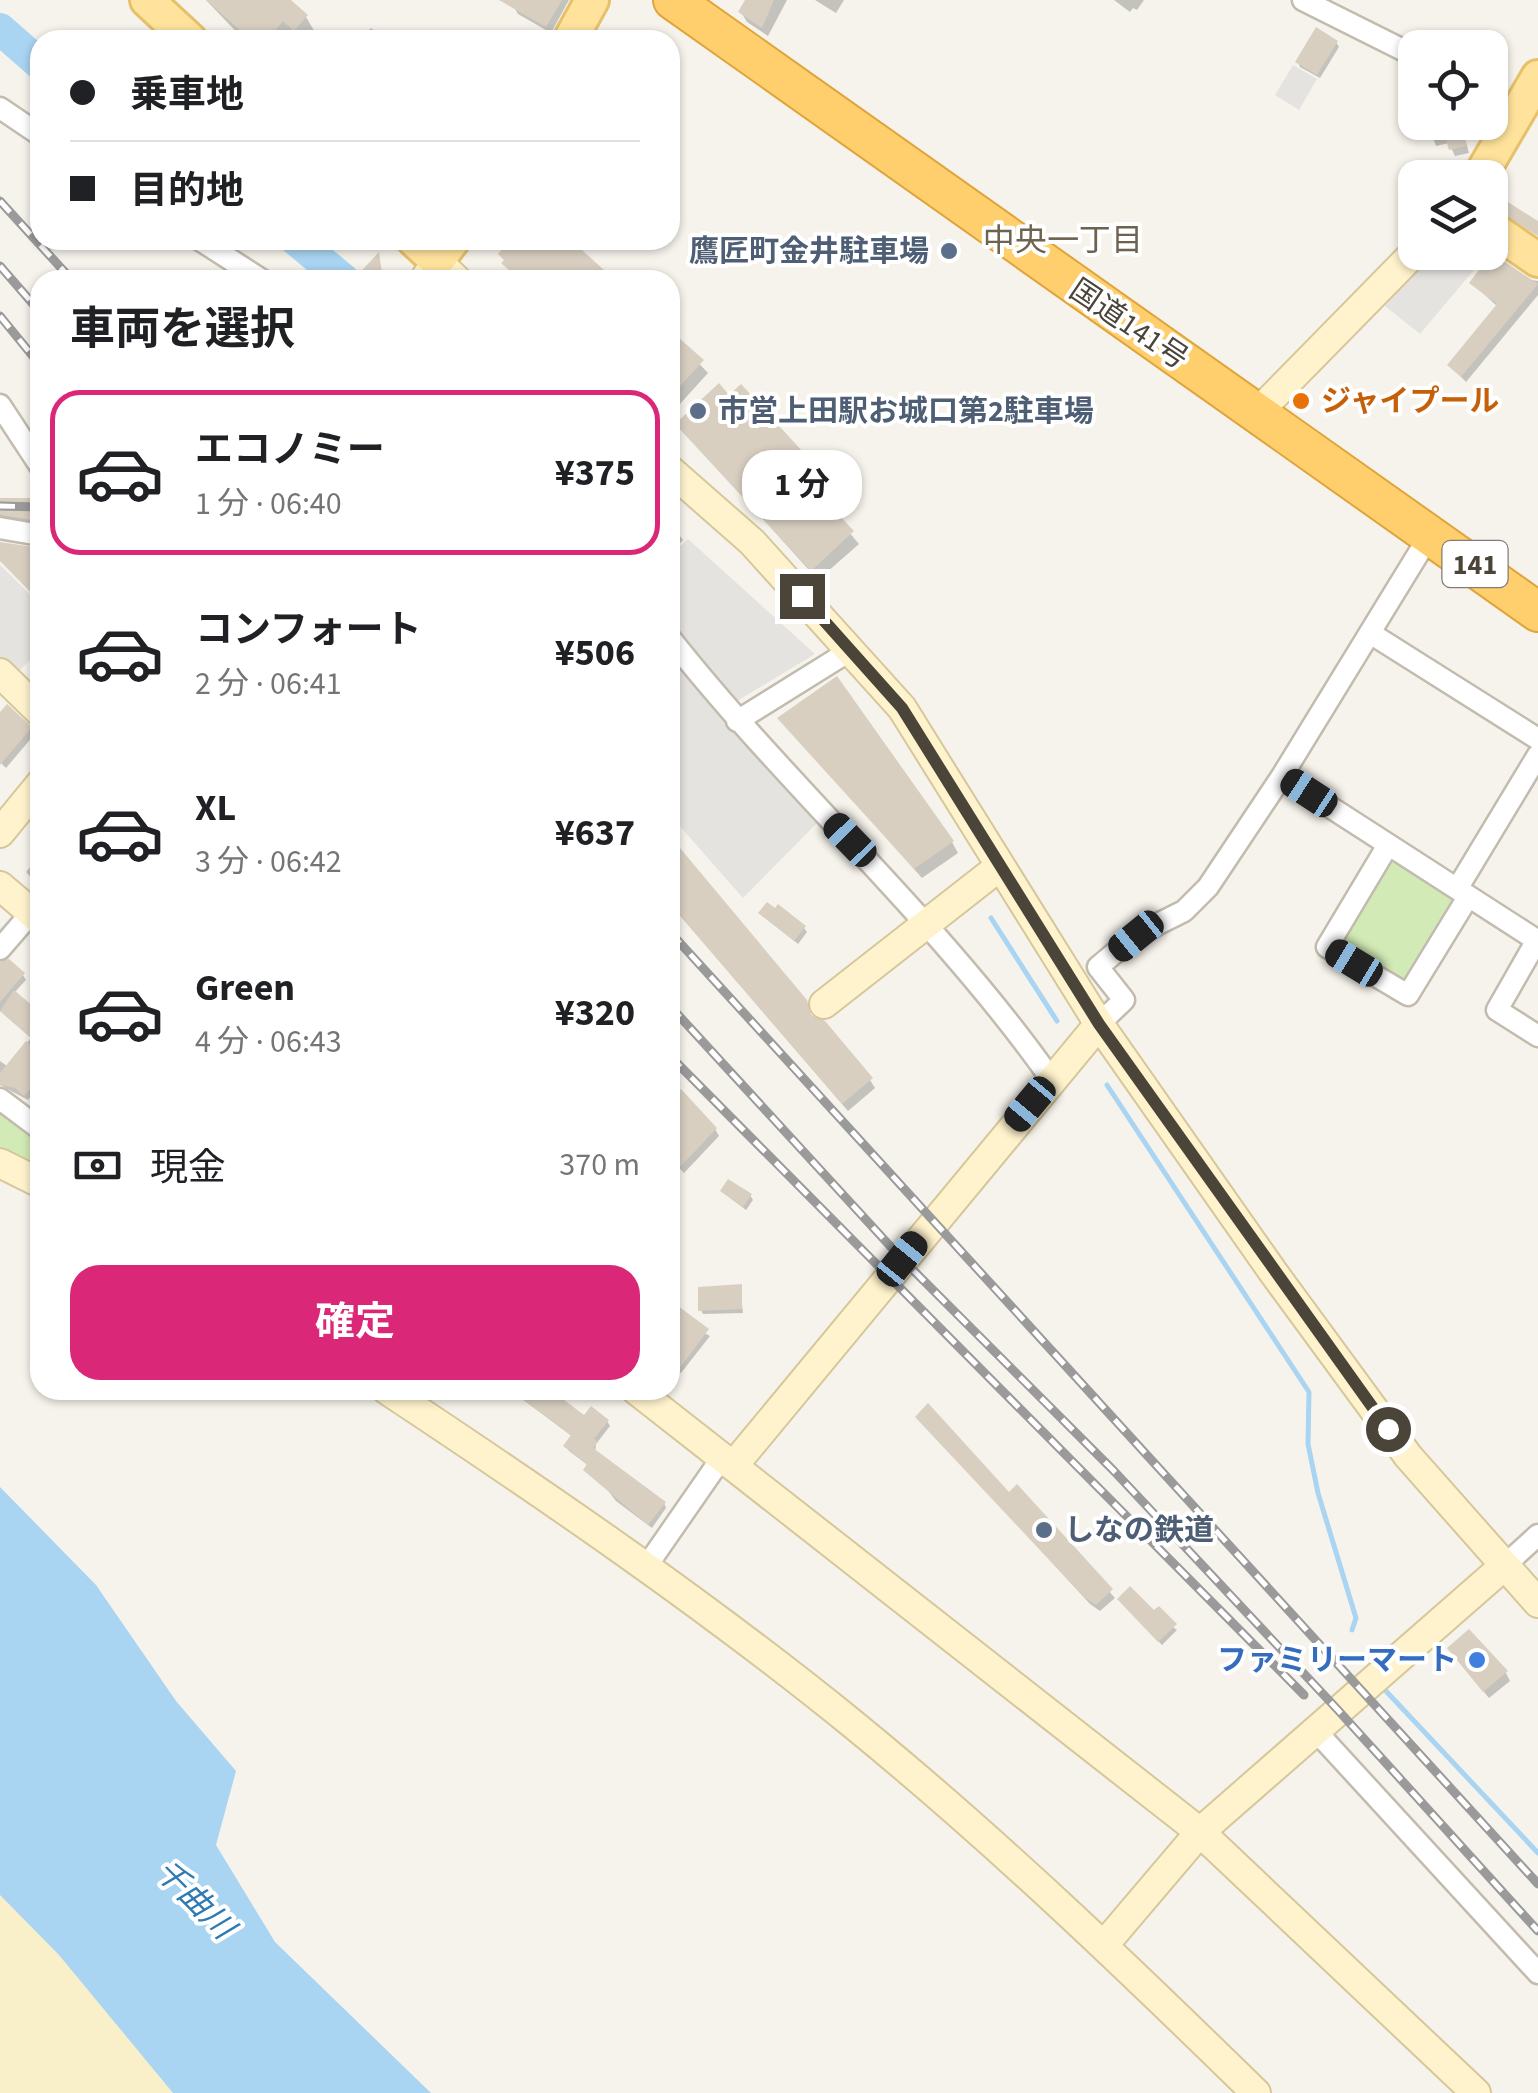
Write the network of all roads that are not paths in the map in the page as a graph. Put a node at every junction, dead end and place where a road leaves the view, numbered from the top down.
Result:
1 (147, 0) edge
2 (592, 0) edge
3 (673, 0) edge
4 (1304, 0) edge
5 (179, 30) edge
6 (576, 30) edge
7 (1398, 47) edge
8 (1538, 77) edge
9 (1508, 102) edge
10 (0, 108) edge
11 (30, 128) edge
12 (1508, 239) edge
13 (216, 250) edge
14 (1538, 260) edge
15 (246, 270) edge
16 (1398, 270) edge
17 (0, 405) edge
18 (1258, 412) junction
19 (30, 451) edge
20 (680, 479) edge
21 (0, 528) edge
22 (30, 533) edge
23 (1430, 533) junction
24 (1538, 612) edge
25 (1370, 634) junction
26 (680, 650) edge
27 (851, 650) junction
28 (0, 674) edge
29 (30, 702) edge
30 (737, 721) junction
31 (1538, 739) edge
32 (1538, 755) edge
33 (1282, 776) junction
34 (30, 796) edge
35 (0, 833) edge
36 (1388, 846) junction
37 (999, 867) junction
38 (0, 886) edge
39 (1463, 894) junction
40 (30, 912) edge
41 (927, 921) junction
42 (30, 922) edge
43 (1538, 941) edge
44 (0, 949) edge
45 (824, 1004) dead end
46 (1099, 1024) junction
47 (1538, 1036) edge
48 (1051, 1079) junction
49 (0, 1098) edge
50 (30, 1121) edge
51 (0, 1163) edge
52 (30, 1178) edge
53 (402, 1400) edge
54 (649, 1400) edge
55 (729, 1460) junction
56 (1538, 1535) edge
57 (1504, 1566) junction
58 (646, 1567) junction
59 (1538, 1603) edge
60 (1314, 1729) junction
61 (1200, 1832) junction
62 (1104, 1945) junction
63 (1538, 1973) edge
64 (1256, 2093) edge
65 (1476, 2093) edge

1 - 5 main road
2 - 6 main road
3 - 18 highway, 国道141号 / 141
4 - 7 street
8 - 9 main road
10 - 11 street
12 - 14 main road
13 - 15 street
16 - 18 street
17 - 19 street
18 - 23 highway, 国道141号 / 141
20 - 27 street
21 - 22 street
23 - 24 highway, 国道141号 / 141
23 - 25 street
25 - 31 street
25 - 33 street
26 - 30 street
27 - 30 street
27 - 37 street
28 - 29 street
30 - 41 street
32 - 39 street
33 - 36 street
33 - 46 street
34 - 35 street
36 - 39 street
36 - 39 street
37 - 41 street
37 - 46 street
38 - 40 street
39 - 43 street
41 - 45 street
41 - 48 street
42 - 44 street
43 - 47 street
46 - 48 street
46 - 57 street
48 - 55 street
49 - 50 street
51 - 52 street
53 - 58 street
54 - 55 street
55 - 58 street
55 - 61 street
56 - 57 street
57 - 59 street
57 - 60 street
58 - 62 street
60 - 61 street
60 - 63 street
61 - 62 street
61 - 65 street
62 - 64 street

